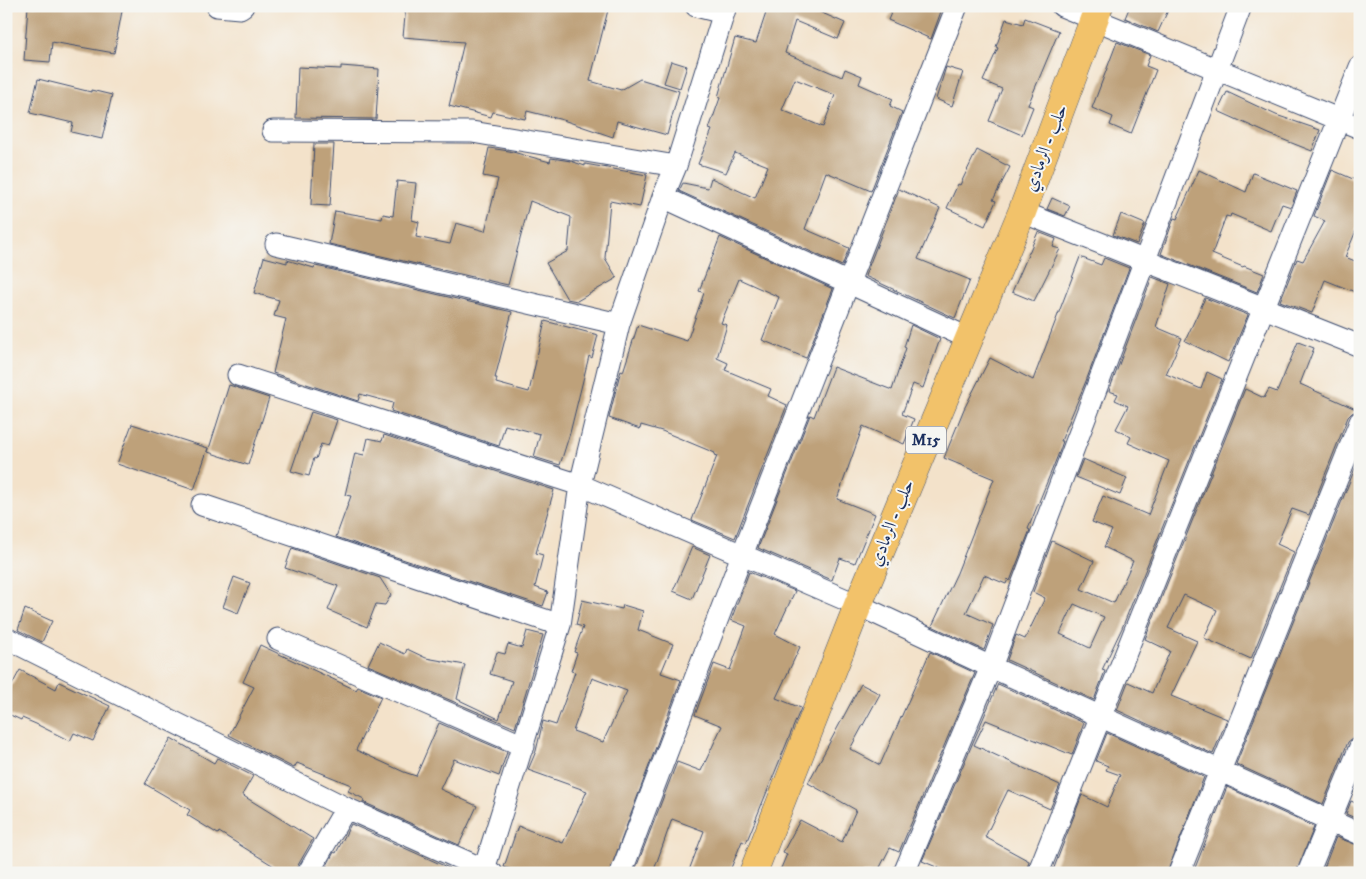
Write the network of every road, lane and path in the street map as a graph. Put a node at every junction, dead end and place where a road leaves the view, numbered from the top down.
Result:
1 (217, 6) edge
2 (243, 6) edge
3 (696, 6) edge
4 (957, 6) edge
5 (1062, 6) edge
6 (1240, 6) edge
7 (725, 10) edge
8 (1097, 13) edge
9 (1360, 67) edge
10 (1216, 70) junction
11 (1338, 120) junction
12 (1360, 128) edge
13 (273, 131) dead end
14 (676, 166) junction
15 (663, 197) junction
16 (1022, 212) junction
17 (276, 244) dead end
18 (1144, 261) junction
19 (849, 282) junction
20 (1263, 308) junction
21 (619, 324) junction
22 (968, 338) junction
23 (1360, 346) edge
24 (238, 375) dead end
25 (1360, 422) edge
26 (580, 485) junction
27 (202, 505) dead end
28 (742, 554) junction
29 (858, 605) junction
30 (560, 625) junction
31 (6, 638) edge
32 (278, 639) dead end
33 (991, 667) junction
34 (1100, 716) junction
35 (524, 746) junction
36 (1360, 747) edge
37 (1220, 771) junction
38 (346, 808) junction
39 (1330, 820) junction
40 (1360, 834) edge
41 (487, 872) edge
42 (308, 873) edge
43 (621, 873) edge
44 (753, 873) edge
45 (904, 873) edge
46 (1038, 873) edge
47 (1179, 873) edge
48 (1308, 873) edge

1 - 2 street
3 - 7 street
4 - 19 street
5 - 8 street
6 - 10 street
7 - 14 street
8 - 10 street
8 - 16 highway, حلب - الرمادي / M15
9 - 11 street
10 - 11 street
10 - 18 street
11 - 12 street
11 - 20 street
13 - 14 street
14 - 15 street
15 - 19 street
15 - 21 street
16 - 18 street
16 - 22 highway, حلب - الرمادي / M15
17 - 21 street
18 - 20 street
18 - 33 street
19 - 22 street
19 - 28 street
20 - 23 street
20 - 34 street
21 - 26 street
22 - 29 highway, حلب - الرمادي / M15
24 - 26 street
25 - 37 street
26 - 28 street
26 - 30 street
27 - 30 street
28 - 29 street
28 - 43 street
29 - 33 street
29 - 44 highway, حلب - الرمادي / M15
30 - 35 street
31 - 38 street
32 - 35 street
33 - 34 street
33 - 45 street
34 - 37 street
34 - 46 street
35 - 41 street
36 - 39 street
37 - 39 street
37 - 47 street
38 - 41 street
38 - 42 street
39 - 40 street
39 - 48 street

